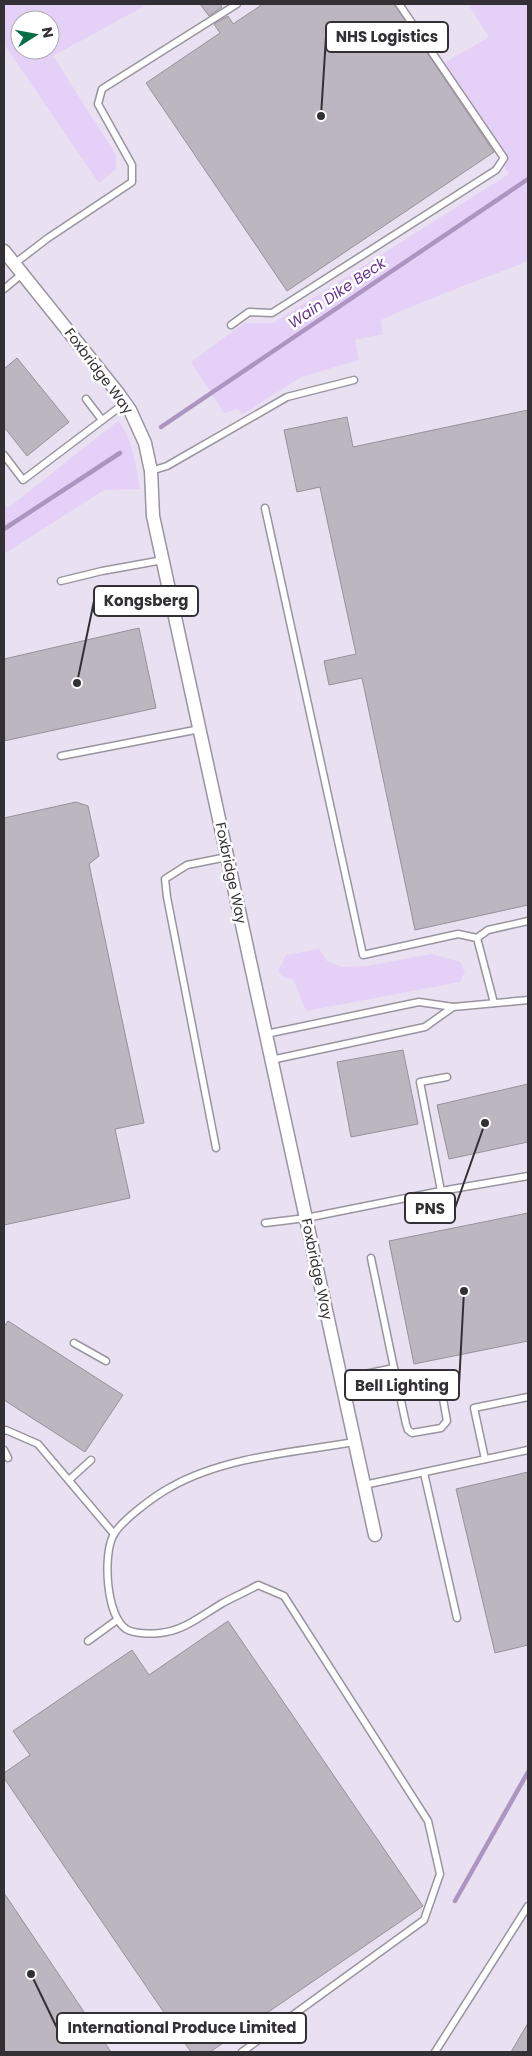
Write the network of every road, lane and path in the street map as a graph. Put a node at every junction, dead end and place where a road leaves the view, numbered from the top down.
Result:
1 (237, 4) edge
2 (399, 4) edge
3 (4, 251) edge
4 (18, 269) junction
5 (4, 289) edge
6 (231, 325) dead end
7 (354, 380) dead end
8 (86, 399) dead end
9 (125, 403) junction
10 (102, 420) junction
11 (4, 455) edge
12 (151, 471) junction
13 (265, 508) dead end
14 (163, 560) junction
15 (61, 581) dead end
16 (200, 729) junction
17 (61, 756) dead end
18 (227, 857) junction
19 (528, 920) edge
20 (477, 938) junction
21 (528, 1000) edge
22 (494, 1003) junction
23 (453, 1007) junction
24 (266, 1034) junction
25 (271, 1060) junction
26 (446, 1077) dead end
27 (216, 1148) dead end
28 (528, 1176) edge
29 (441, 1191) junction
30 (306, 1218) junction
31 (265, 1223) dead end
32 (372, 1258) dead end
33 (74, 1343) dead end
34 (106, 1361) dead end
35 (394, 1368) junction
36 (341, 1379) junction
37 (398, 1389) junction
38 (528, 1397) edge
39 (4, 1432) edge
40 (354, 1442) junction
41 (4, 1450) edge
42 (528, 1450) edge
43 (8, 1458) dead end
44 (92, 1460) dead end
45 (485, 1460) junction
46 (424, 1472) junction
47 (69, 1480) junction
48 (364, 1485) junction
49 (114, 1534) junction
50 (375, 1535) dead end
51 (457, 1618) dead end
52 (117, 1620) junction
53 (88, 1641) dead end
54 (528, 1906) edge
55 (242, 2052) edge
56 (435, 2052) edge

1 - 4 lane
2 - 6 lane
3 - 4 street, Foxbridge Way
4 - 5 lane
4 - 9 street, Foxbridge Way
7 - 12 lane
8 - 10 lane
9 - 10 lane
9 - 12 street, Foxbridge Way
10 - 11 lane
12 - 14 street, Foxbridge Way
13 - 20 lane
14 - 15 lane
14 - 16 street, Foxbridge Way
16 - 17 lane
16 - 18 street, Foxbridge Way
18 - 24 street, Foxbridge Way
18 - 27 lane
19 - 20 lane
20 - 22 lane
21 - 22 lane
22 - 23 lane
23 - 24 lane
23 - 25 lane
24 - 25 street, Foxbridge Way
25 - 30 street, Foxbridge Way
26 - 29 lane
28 - 29 lane
29 - 30 lane
30 - 31 lane
30 - 36 street, Foxbridge Way
32 - 35 lane
33 - 34 lane
35 - 36 lane
35 - 37 lane
36 - 40 street, Foxbridge Way
37 - 37 lane
38 - 45 lane
39 - 47 lane
40 - 48 street, Foxbridge Way
40 - 49 lane
41 - 43 lane
42 - 45 lane
44 - 47 lane
45 - 46 lane
46 - 48 lane
46 - 51 lane
47 - 49 lane
48 - 50 street, Foxbridge Way
49 - 52 lane
52 - 53 lane
52 - 55 lane
54 - 56 lane

